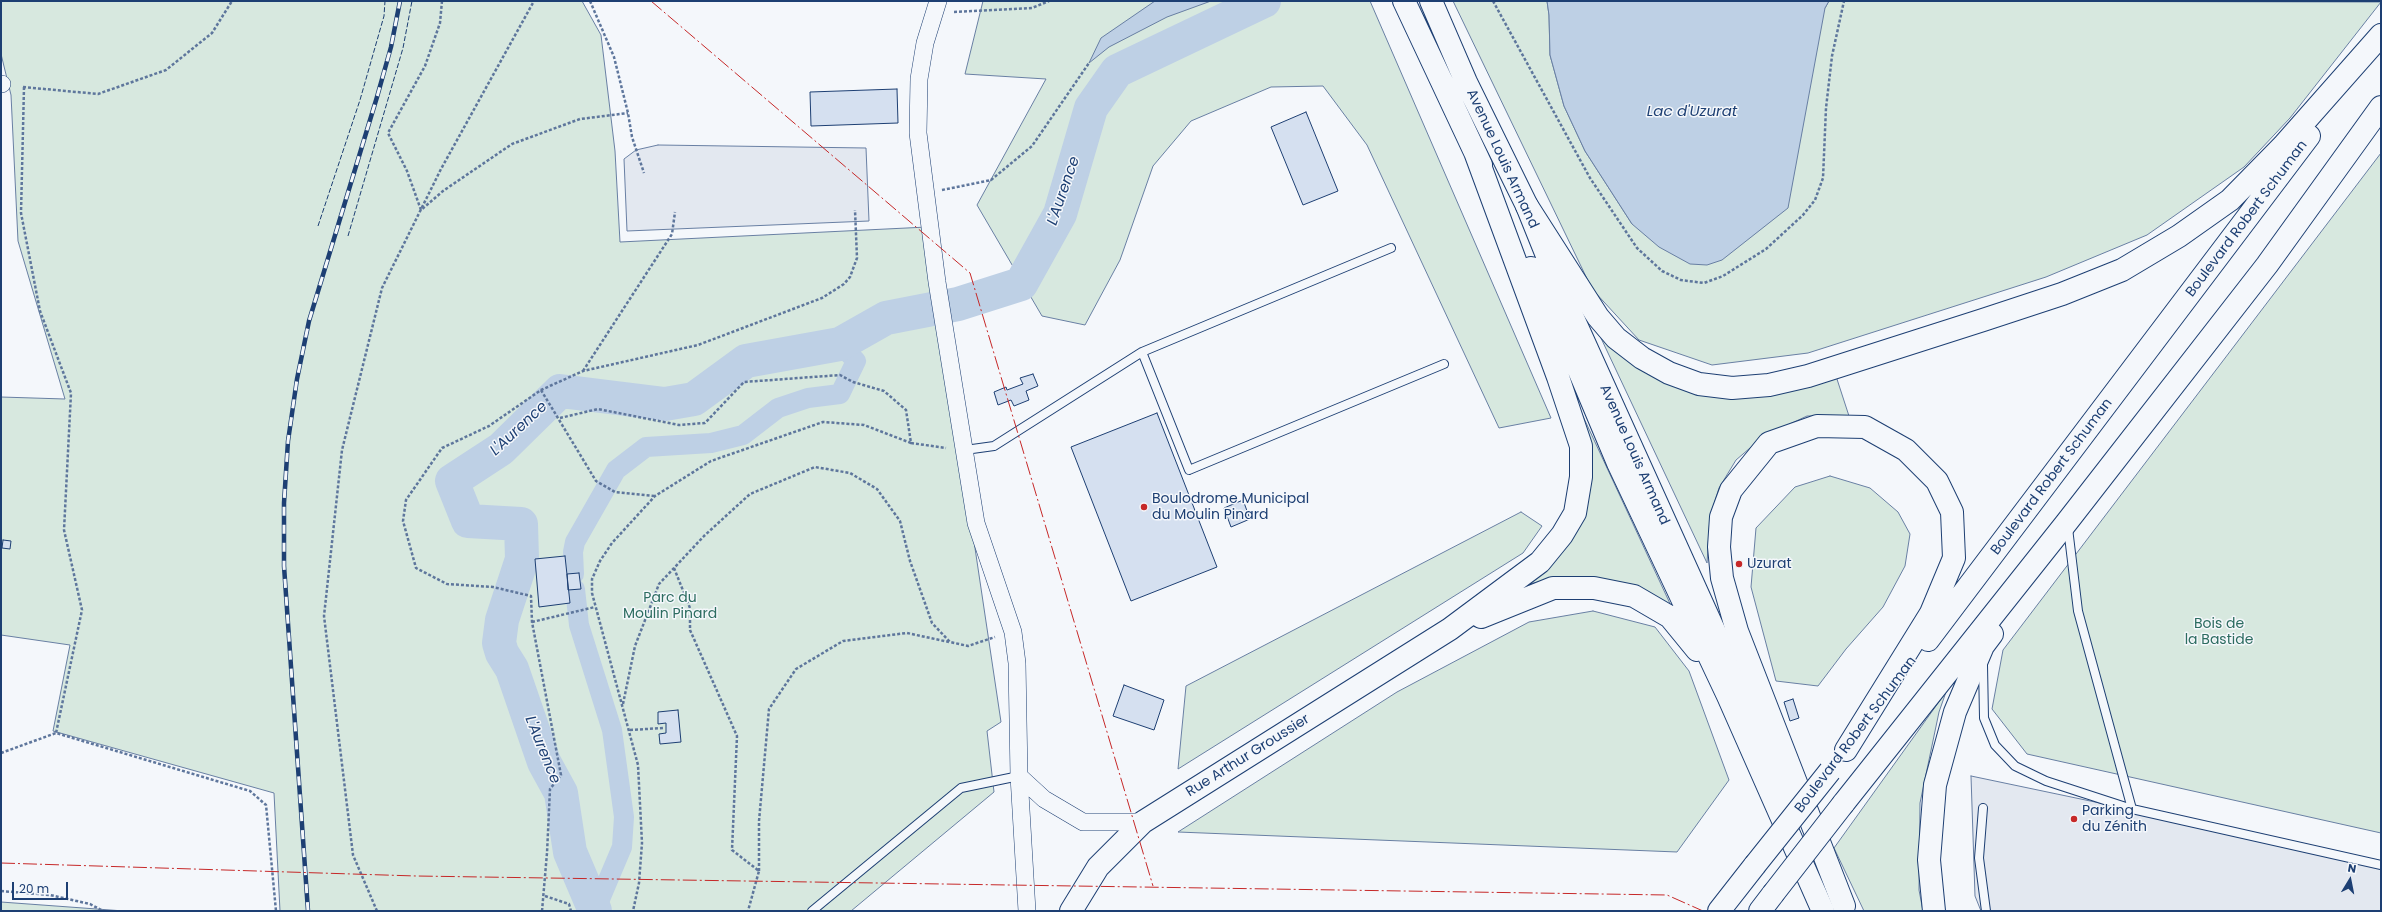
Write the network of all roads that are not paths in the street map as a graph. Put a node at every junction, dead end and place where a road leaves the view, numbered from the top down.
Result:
1 (1404, 1) edge
2 (1431, 1) edge
3 (937, 6) edge
4 (2381, 35) edge
5 (2381, 41) edge
6 (2381, 107) edge
7 (1475, 152) junction
8 (1527, 206) junction
9 (1391, 248) dead end
10 (1142, 352) junction
11 (1444, 364) dead end
12 (965, 450) junction
13 (2067, 522) junction
14 (1450, 629) junction
15 (1983, 646) junction
16 (1728, 696) junction
17 (1846, 750) junction
18 (1019, 776) junction
19 (1983, 808) dead end
20 (2132, 809) junction
21 (1143, 822) junction
22 (2381, 865) edge
23 (1838, 909) edge
24 (812, 911) edge
25 (1028, 911) edge
26 (1071, 911) edge
27 (1719, 911) edge
28 (1760, 911) edge
29 (1934, 911) edge
30 (1986, 911) edge

1 - 7 main road, Avenue Louis Armand
2 - 8 main road, Avenue Louis Armand
3 - 12 street
4 - 8 main road
5 - 17 main road, Boulevard Robert Schuman
6 - 13 main road
7 - 14 main road
7 - 16 main road, Avenue Louis Armand
8 - 23 main road, Avenue Louis Armand
9 - 10 lane
10 - 11 lane
10 - 12 lane
12 - 18 street
13 - 15 main road
13 - 20 lane
13 - 28 main road, bridge
14 - 16 main road
14 - 21 main road, Rue Arthur Groussier
15 - 20 lane
15 - 29 main road
16 - 23 main road
17 - 23 main road
17 - 27 main road, Boulevard Robert Schuman, bridge
18 - 21 street
18 - 24 lane
18 - 25 street
19 - 30 lane
20 - 22 lane
21 - 26 main road, Rue Arthur Groussier

